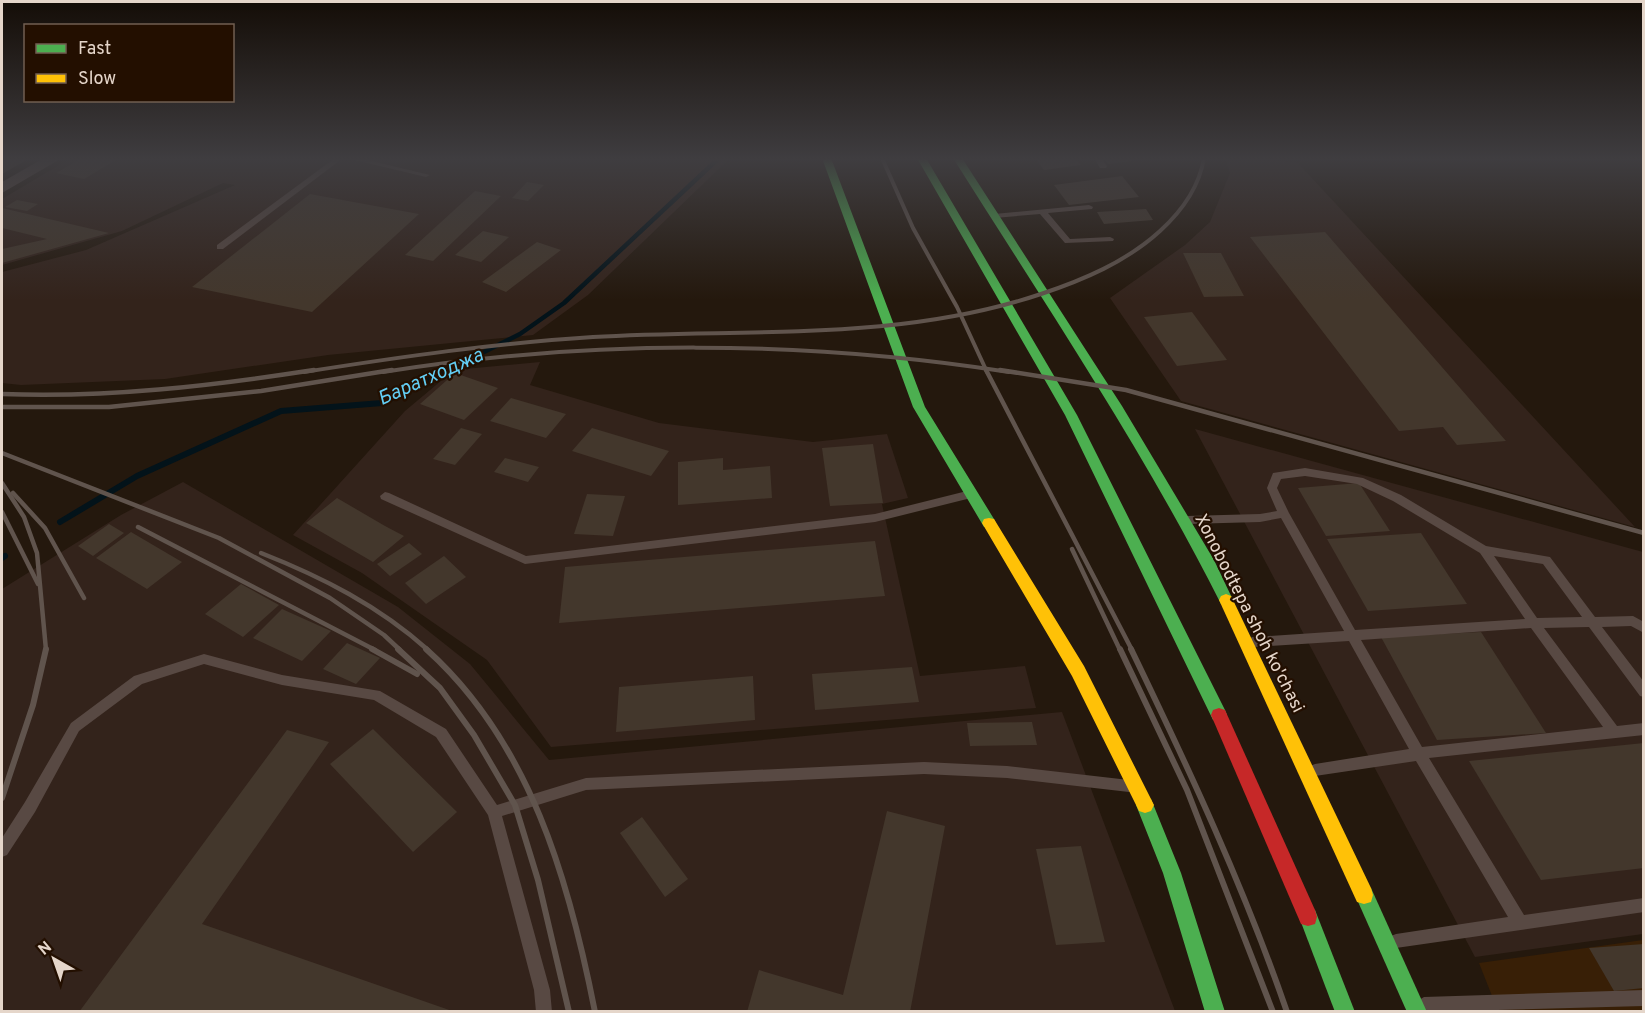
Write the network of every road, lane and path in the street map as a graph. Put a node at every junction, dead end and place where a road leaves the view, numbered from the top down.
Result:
1 (276, 205) edge
2 (844, 205) edge
3 (949, 205) edge
4 (987, 205) edge
5 (1089, 207) dead end
6 (1042, 212) junction
7 (994, 216) junction
8 (1110, 239) dead end
9 (220, 247) dead end
10 (1023, 262) junction
11 (984, 266) junction
12 (971, 494) junction
13 (385, 496) dead end
14 (1284, 514) junction
15 (1183, 520) junction
16 (1484, 550) junction
17 (1534, 623) junction
18 (1644, 628) edge
19 (1350, 635) junction
20 (1247, 642) junction
21 (1644, 692) edge
22 (1644, 729) edge
23 (1614, 732) junction
24 (1419, 754) junction
25 (1308, 771) junction
26 (1138, 788) junction
27 (494, 812) junction
28 (2, 850) edge
29 (1644, 905) edge
30 (1520, 923) junction
31 (1386, 942) junction
32 (1644, 998) edge
33 (1416, 1008) edge
34 (544, 1011) edge
35 (1215, 1011) edge
36 (1345, 1011) edge

1 - 9 lane
2 - 12 main road
3 - 11 main road
4 - 7 main road, Xonobodtepa shoh ko'chasi
5 - 6 lane
6 - 7 lane
6 - 8 lane
7 - 10 main road, Xonobodtepa shoh ko'chasi
10 - 11 main road
10 - 15 main road, Xonobodtepa shoh ko'chasi
11 - 36 main road
12 - 13 lane
12 - 26 main road
14 - 15 lane
14 - 16 lane
14 - 19 lane
15 - 20 main road, Xonobodtepa shoh ko'chasi
16 - 17 lane
16 - 21 lane
17 - 18 lane
17 - 19 lane
17 - 23 lane
19 - 20 lane
19 - 24 lane
20 - 25 main road, Xonobodtepa shoh ko'chasi
22 - 23 lane
23 - 24 lane
24 - 25 lane
24 - 30 lane
25 - 31 main road, Xonobodtepa shoh ko'chasi
26 - 27 lane
26 - 35 main road
27 - 28 lane
27 - 34 lane
29 - 30 lane
30 - 31 lane
31 - 33 main road, Xonobodtepa shoh ko'chasi
32 - 33 lane

